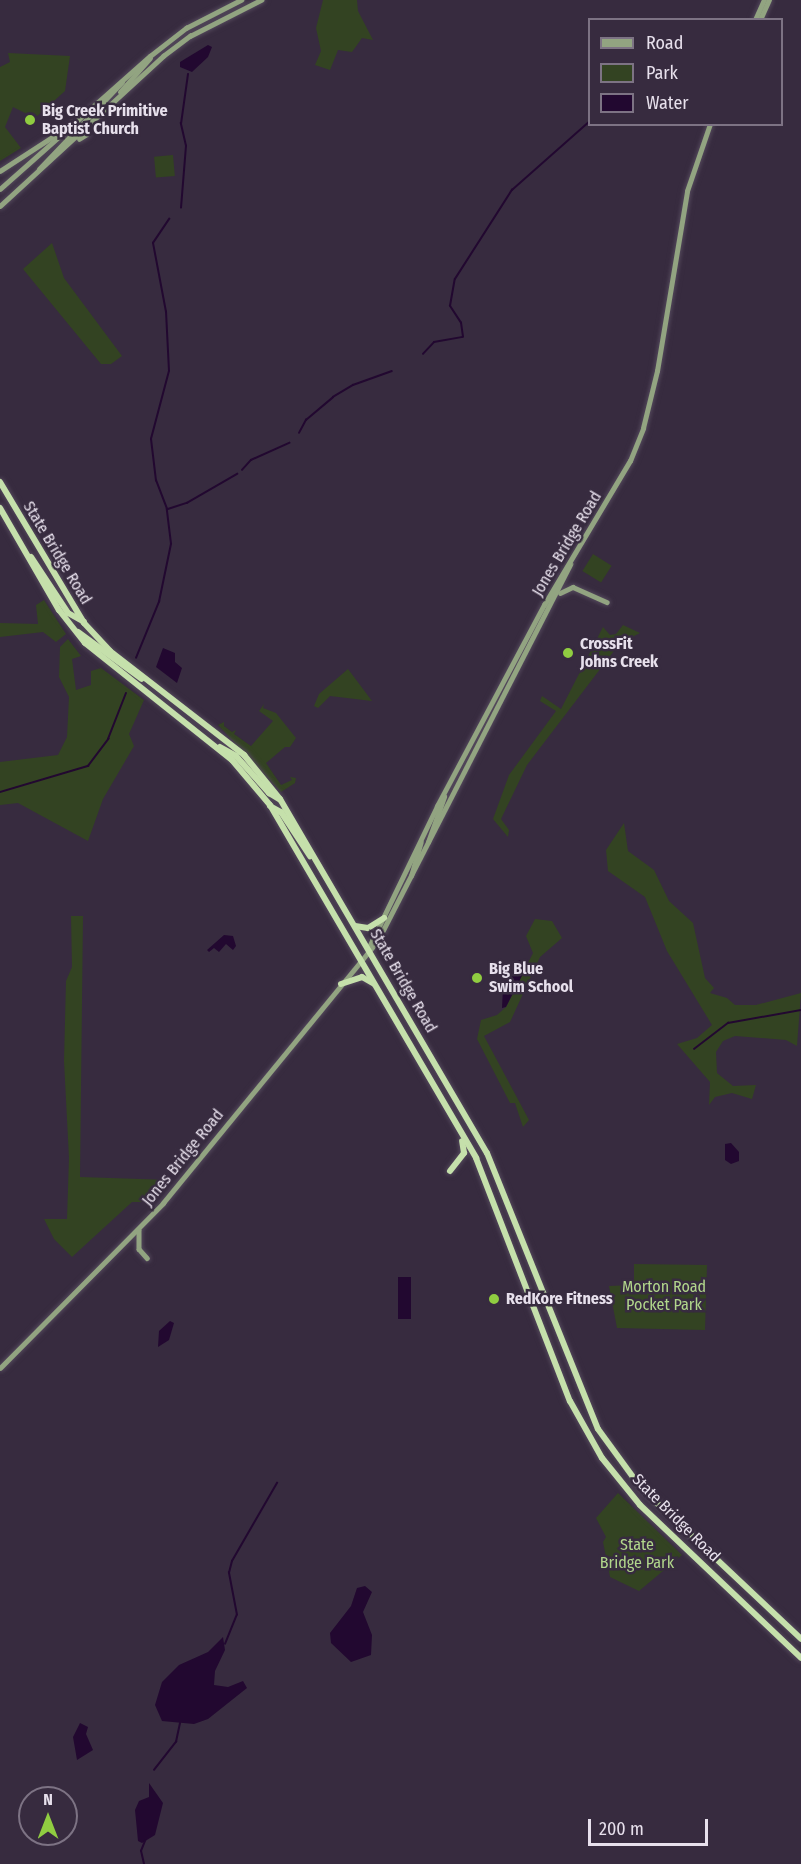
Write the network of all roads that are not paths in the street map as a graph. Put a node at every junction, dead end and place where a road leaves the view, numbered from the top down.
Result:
1 (227, 0) edge
2 (240, 0) edge
3 (261, 0) edge
4 (764, 0) edge
5 (770, 0) edge
6 (243, 8) junction
7 (223, 9) junction
8 (756, 18) edge
9 (761, 18) edge
10 (150, 56) junction
11 (126, 77) junction
12 (117, 97) junction
13 (709, 126) edge
14 (65, 130) junction
15 (87, 134) dead end
16 (50, 160) junction
17 (0, 171) edge
18 (36, 174) junction
19 (0, 189) edge
20 (0, 206) edge
21 (0, 482) edge
22 (2, 488) edge
23 (0, 508) edge
24 (22, 548) junction
25 (570, 565) junction
26 (607, 602) dead end
27 (84, 623) junction
28 (540, 626) junction
29 (74, 631) junction
30 (153, 683) junction
31 (205, 738) junction
32 (444, 793) junction
33 (280, 799) junction
34 (270, 806) junction
35 (420, 841) junction
36 (427, 845) junction
37 (322, 869) junction
38 (411, 879) junction
39 (384, 918) junction
40 (355, 926) junction
41 (355, 950) junction
42 (368, 950) junction
43 (361, 960) junction
44 (341, 984) junction
45 (375, 984) junction
46 (449, 1111) junction
47 (450, 1172) dead end
48 (139, 1230) junction
49 (147, 1258) dead end
50 (0, 1368) edge
51 (677, 1516) dead end
52 (704, 1547) junction
53 (801, 1639) edge
54 (801, 1658) edge

1 - 7 main road
2 - 6 main road
2 - 7 main road
3 - 6 main road
4 - 8 main road
5 - 9 main road
6 - 12 main road
7 - 10 main road
10 - 11 main road
10 - 12 main road
11 - 14 main road
11 - 18 main road
12 - 16 main road
13 - 25 main road, Jones Bridge Road
14 - 17 main road
14 - 19 main road
15 - 16 main road
16 - 18 main road
18 - 20 main road
21 - 22 highway, State Bridge Road
22 - 27 highway, State Bridge Road
23 - 24 highway, State Bridge Road
24 - 27 highway
24 - 29 highway, State Bridge Road
25 - 28 main road, Jones Bridge Road
25 - 32 main road, Jones Bridge Road
26 - 28 main road
27 - 30 highway, State Bridge Road
28 - 36 main road, Jones Bridge Road
29 - 30 highway
29 - 31 highway, State Bridge Road
30 - 33 highway, State Bridge Road
31 - 33 highway
31 - 34 highway, State Bridge Road
32 - 35 main road, Jones Bridge Road
32 - 36 main road
33 - 37 highway, State Bridge Road
34 - 37 highway
34 - 41 highway, State Bridge Road
35 - 38 main road
35 - 39 main road, Jones Bridge Road
36 - 38 main road, Jones Bridge Road
37 - 40 highway, State Bridge Road
38 - 42 main road, Jones Bridge Road
39 - 40 highway
39 - 42 main road, Jones Bridge Road
40 - 42 highway, State Bridge Road
41 - 42 highway
41 - 43 highway, State Bridge Road
42 - 43 main road, Jones Bridge Road
42 - 52 highway, State Bridge Road
43 - 44 main road, Jones Bridge Road
43 - 45 highway, State Bridge Road
44 - 45 highway
44 - 48 main road, Jones Bridge Road
45 - 46 highway, State Bridge Road
46 - 47 highway, State Bridge Road
46 - 54 highway, State Bridge Road
48 - 49 main road
48 - 50 main road, Jones Bridge Road
51 - 52 highway, State Bridge Road
52 - 53 highway, State Bridge Road

